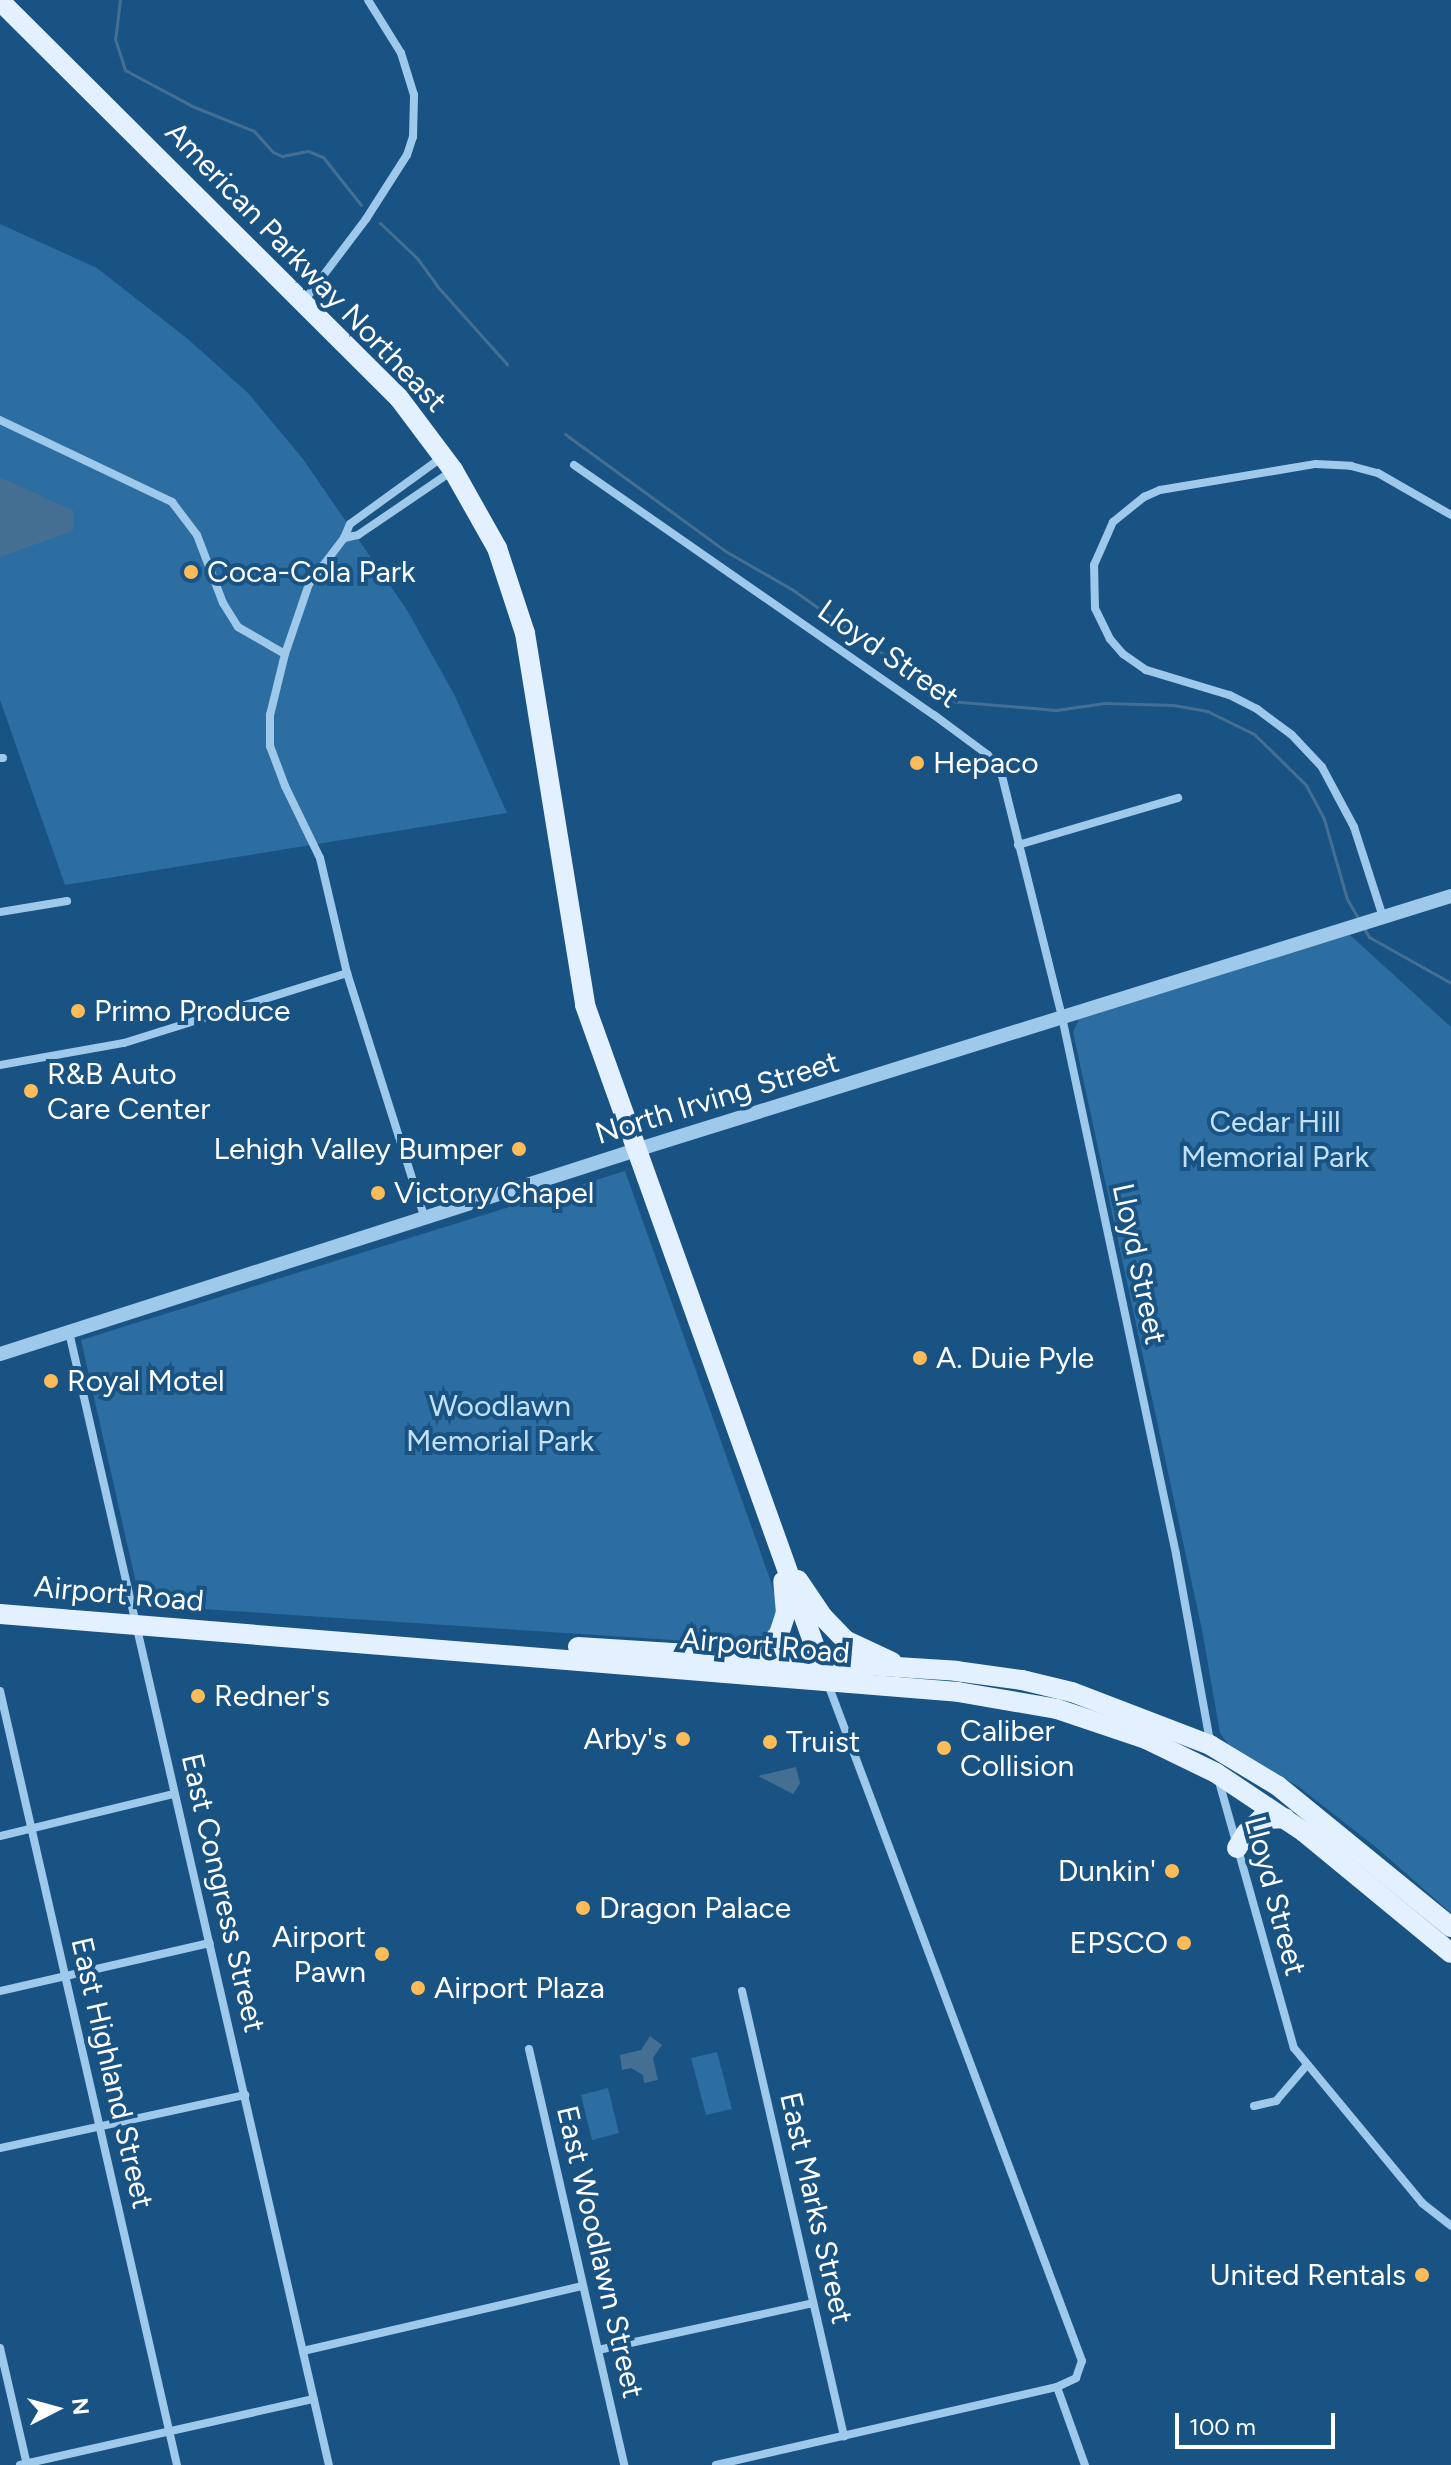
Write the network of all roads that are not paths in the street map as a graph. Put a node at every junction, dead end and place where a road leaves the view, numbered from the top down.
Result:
1 (368, 0) edge
2 (0, 1) edge
3 (304, 301) junction
4 (0, 420) edge
5 (448, 463) junction
6 (574, 465) dead end
7 (1451, 515) edge
8 (344, 538) junction
9 (285, 654) junction
10 (1178, 798) dead end
11 (1018, 845) junction
12 (1451, 896) edge
13 (67, 901) dead end
14 (0, 912) edge
15 (1383, 917) junction
16 (347, 973) junction
17 (1062, 1017) junction
18 (0, 1065) edge
19 (636, 1150) junction
20 (425, 1219) junction
21 (69, 1332) junction
22 (0, 1354) edge
23 (780, 1553) junction
24 (0, 1603) edge
25 (0, 1614) edge
26 (135, 1620) junction
27 (738, 1657) junction
28 (909, 1668) junction
29 (823, 1672) junction
30 (0, 1691) edge
31 (1210, 1745) junction
32 (1216, 1773) junction
33 (174, 1794) junction
34 (1285, 1818) junction
35 (32, 1829) junction
36 (0, 1836) edge
37 (1237, 1848) junction
38 (1451, 1927) edge
39 (210, 1943) junction
40 (1451, 1953) edge
41 (66, 1976) junction
42 (0, 1991) edge
43 (742, 1991) dead end
44 (529, 2049) dead end
45 (1306, 2066) junction
46 (245, 2095) junction
47 (1254, 2106) dead end
48 (99, 2125) junction
49 (0, 2148) edge
50 (1451, 2226) edge
51 (583, 2286) junction
52 (813, 2303) junction
53 (0, 2348) edge
54 (598, 2350) junction
55 (303, 2351) junction
56 (1057, 2387) junction
57 (314, 2399) junction
58 (170, 2433) junction
59 (844, 2436) junction
60 (25, 2464) edge
61 (177, 2465) edge
62 (329, 2465) edge
63 (624, 2465) edge
64 (716, 2465) edge
65 (1085, 2465) edge

1 - 3 street
2 - 3 main road, American Parkway Northeast
3 - 5 main road, American Parkway Northeast
4 - 9 street
5 - 8 street
5 - 8 street
5 - 19 main road, American Parkway Northeast
6 - 11 street, Lloyd Street
7 - 15 street
8 - 9 street
9 - 16 street
10 - 11 street
11 - 17 street, Lloyd Street
12 - 15 street, North Irving Street
13 - 14 street
15 - 17 street, North Irving Street
16 - 18 street
16 - 20 street
17 - 19 street, North Irving Street
17 - 31 street, Lloyd Street
19 - 20 street, North Irving Street
19 - 23 main road, American Parkway Northeast
20 - 21 street, North Irving Street
21 - 22 street, North Irving Street
21 - 26 street, East Congress Street
23 - 27 main road
23 - 28 main road
23 - 29 main road
24 - 26 main road, Airport Road
25 - 26 main road, Airport Road
26 - 27 main road, Airport Road
26 - 29 main road, Airport Road
26 - 33 street, East Congress Street
27 - 29 main road, Airport Road
28 - 29 main road, Airport Road
28 - 31 main road, Airport Road
29 - 32 main road, Airport Road
29 - 56 street
30 - 35 street, East Highland Street
31 - 32 street, Lloyd Street
31 - 38 main road, Airport Road
32 - 34 main road, Airport Road
32 - 37 street, Lloyd Street
33 - 35 street
33 - 39 street, East Congress Street
34 - 37 main road
34 - 40 main road, Airport Road
35 - 36 street
35 - 41 street, East Highland Street
37 - 45 street, Lloyd Street
39 - 41 street
39 - 46 street, East Congress Street
41 - 42 street
41 - 48 street, East Highland Street
43 - 52 street, East Marks Street
44 - 51 street, East Woodlawn Street
45 - 47 street
45 - 50 street, Lloyd Street
46 - 48 street
46 - 55 street, East Congress Street
48 - 49 street
48 - 58 street, East Highland Street
51 - 54 street, East Woodlawn Street
51 - 55 street
52 - 54 street
52 - 59 street, East Marks Street
53 - 60 street
54 - 63 street, East Woodlawn Street
55 - 57 street, East Congress Street
56 - 59 street
56 - 65 street
57 - 58 street
57 - 62 street, East Congress Street
58 - 60 street
58 - 61 street, East Highland Street
59 - 64 street

